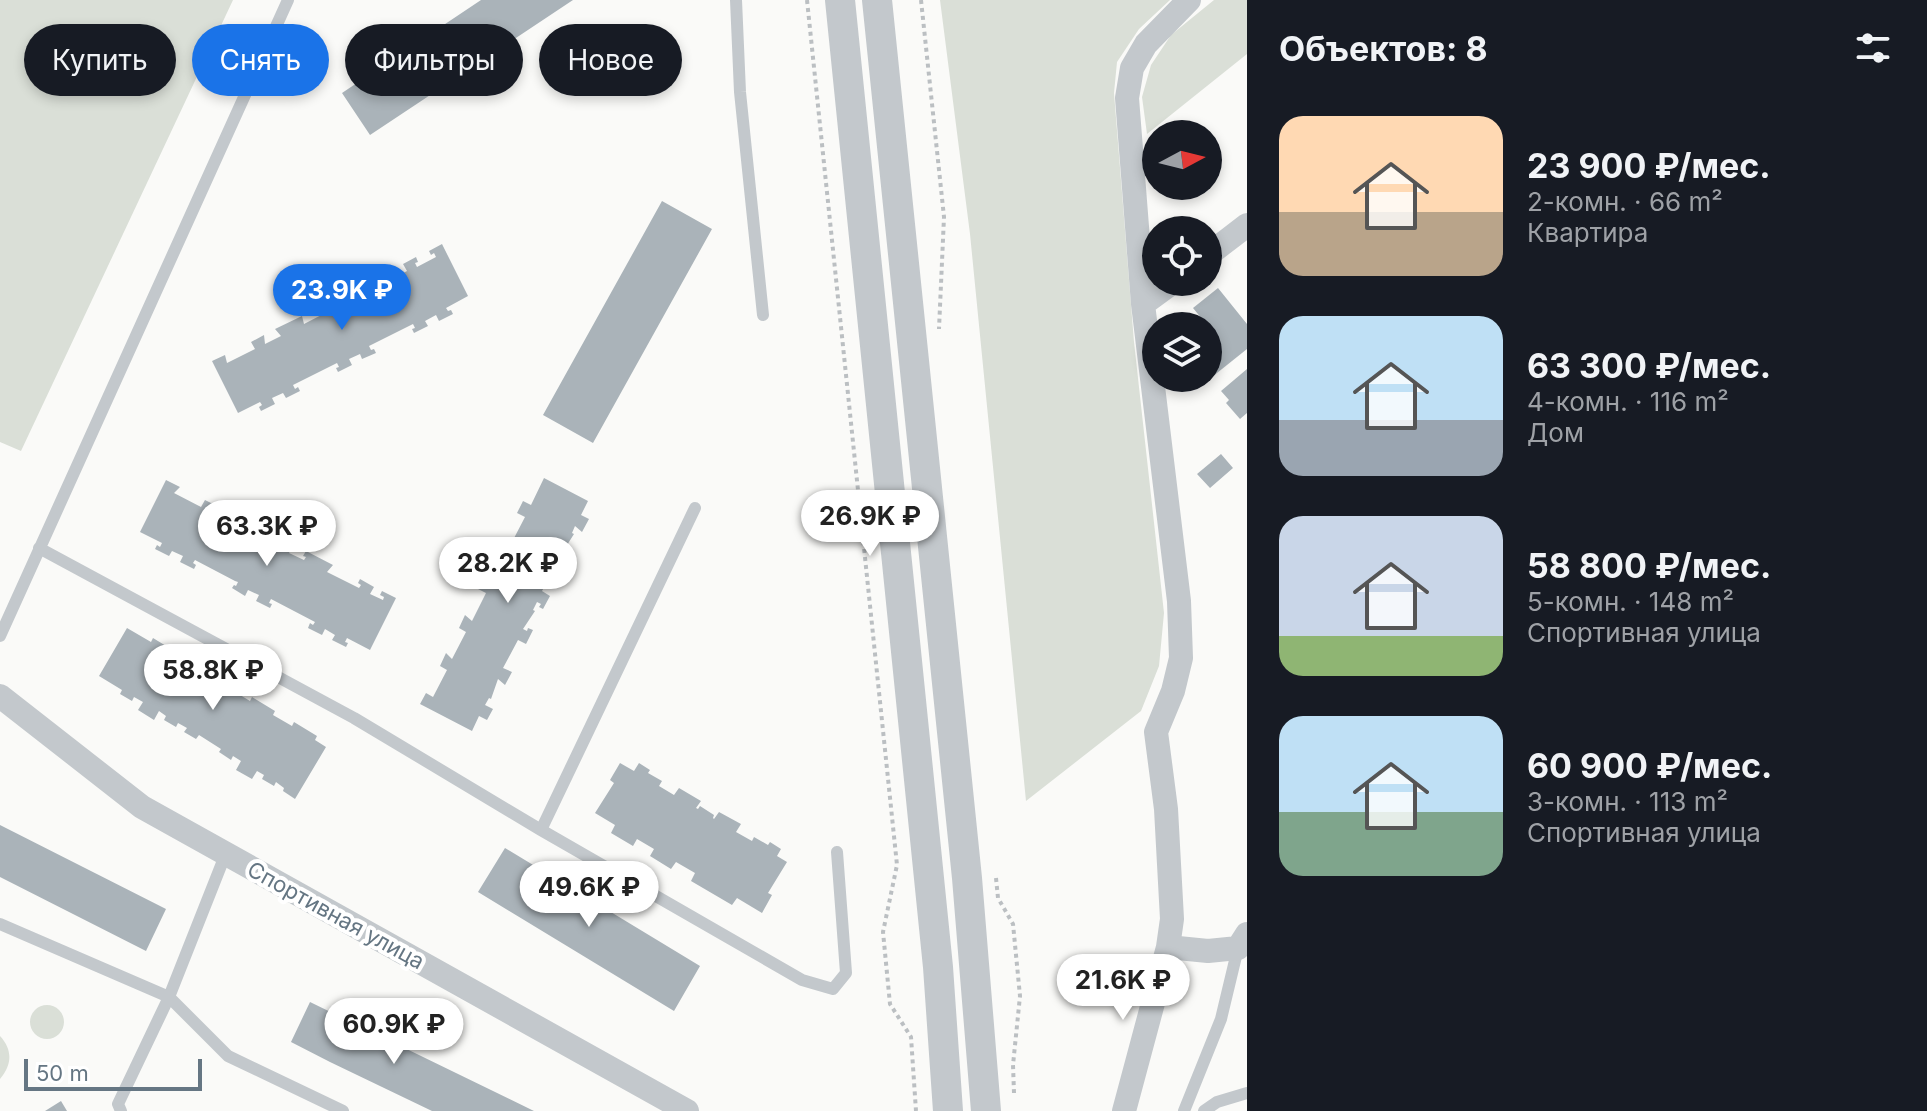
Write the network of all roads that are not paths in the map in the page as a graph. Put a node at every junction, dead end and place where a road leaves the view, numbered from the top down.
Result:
1 (288, 0) edge
2 (736, 0) edge
3 (840, 0) edge
4 (877, 0) edge
5 (889, 0) edge
6 (1189, 0) edge
7 (892, 142) junction
8 (1247, 225) edge
9 (1222, 244) edge
10 (1154, 296) edge
11 (1143, 304) junction
12 (763, 315) dead end
13 (695, 508) dead end
14 (39, 548) junction
15 (0, 636) edge
16 (0, 696) edge
17 (541, 830) junction
18 (837, 852) dead end
19 (226, 853) junction
20 (0, 924) edge
21 (1243, 941) edge
22 (1168, 947) junction
23 (169, 997) junction
24 (1247, 1093) edge
25 (121, 1111) edge
26 (343, 1111) edge
27 (687, 1111) edge
28 (948, 1111) edge
29 (986, 1111) edge
30 (1124, 1111) edge
31 (1184, 1111) edge
32 (1204, 1111) edge

1 - 14 lane
2 - 12 lane
3 - 28 street
4 - 7 street
5 - 7 street
6 - 11 street
7 - 29 street
8 - 9 street
10 - 11 street
11 - 22 street
13 - 17 lane
14 - 15 lane
14 - 17 lane
16 - 19 street, Спортивная улица
17 - 18 lane
19 - 23 lane
19 - 27 street, Спортивная улица
20 - 23 lane
21 - 22 street
21 - 31 lane
22 - 30 street
23 - 25 lane
23 - 26 lane
24 - 32 lane

